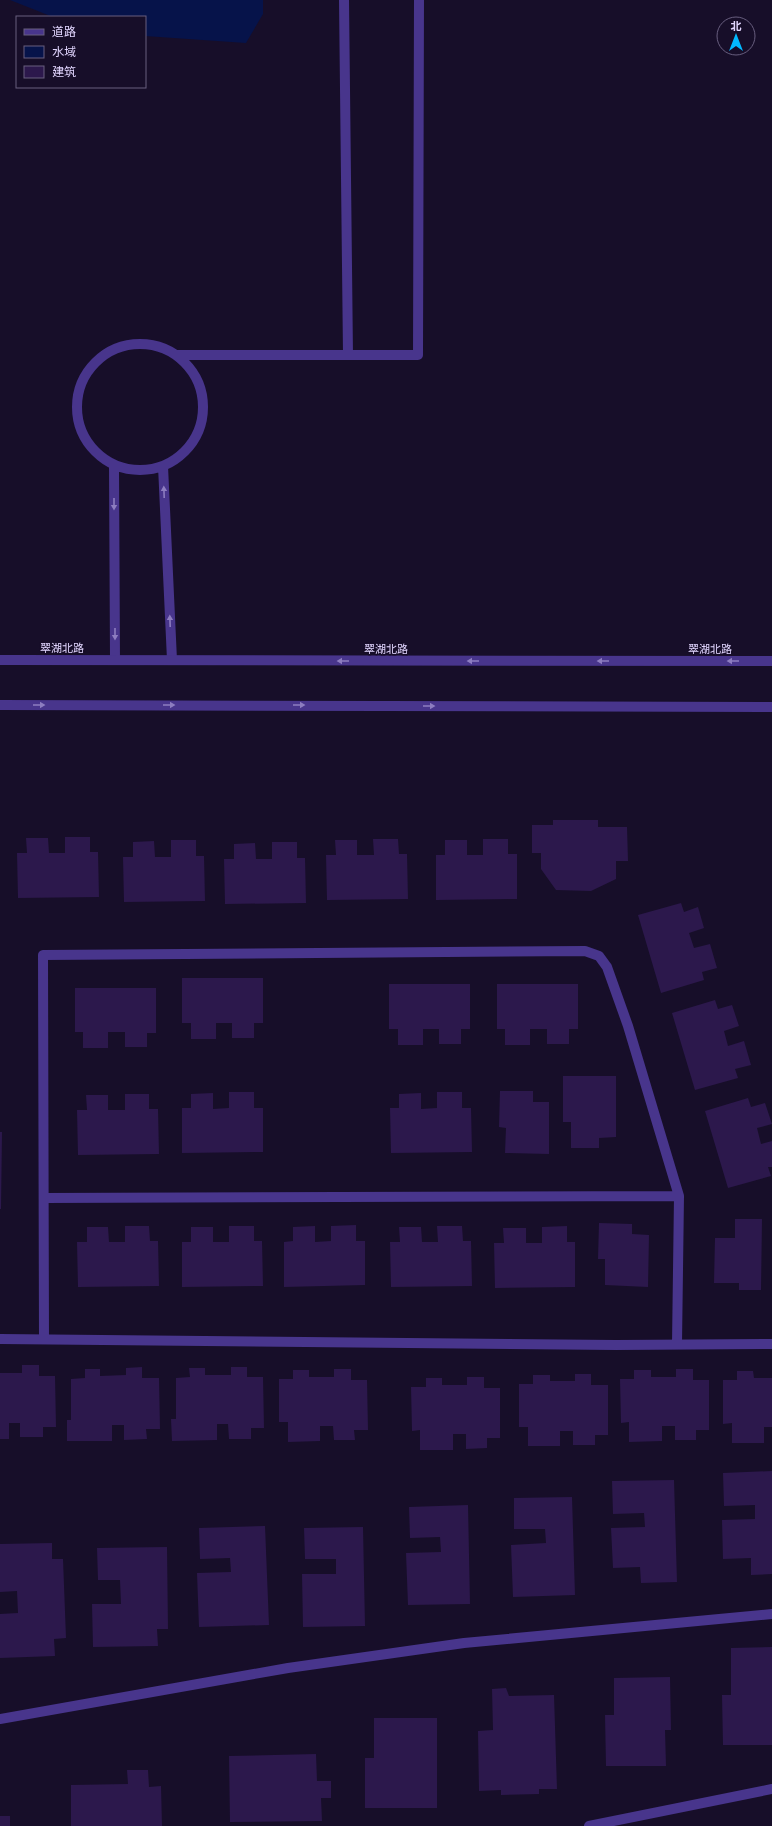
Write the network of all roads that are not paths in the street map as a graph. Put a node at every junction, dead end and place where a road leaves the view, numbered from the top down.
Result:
1 (344, 0) edge
2 (419, 0) edge
3 (177, 355) junction
4 (348, 355) junction
5 (114, 465) junction
6 (163, 466) junction
7 (0, 660) edge
8 (115, 660) junction
9 (172, 660) junction
10 (772, 661) edge
11 (0, 705) edge
12 (772, 706) edge
13 (679, 1196) junction
14 (44, 1198) junction
15 (0, 1339) edge
16 (44, 1340) junction
17 (677, 1344) junction
18 (772, 1344) edge
19 (772, 1614) edge
20 (0, 1719) edge
21 (772, 1789) edge
22 (589, 1826) edge

1 - 4 street
2 - 4 street
3 - 4 street
3 - 5 street
3 - 6 street
5 - 6 street
5 -> 8 street
9 -> 6 street
7 - 8 street, 翠湖北路
8 - 9 street, 翠湖北路
10 -> 9 street, 翠湖北路
11 -> 12 street
13 - 14 street
13 - 14 street
13 - 17 street
14 - 16 street
15 - 16 street
16 - 17 street
17 - 18 street
19 - 20 street
21 - 22 street

